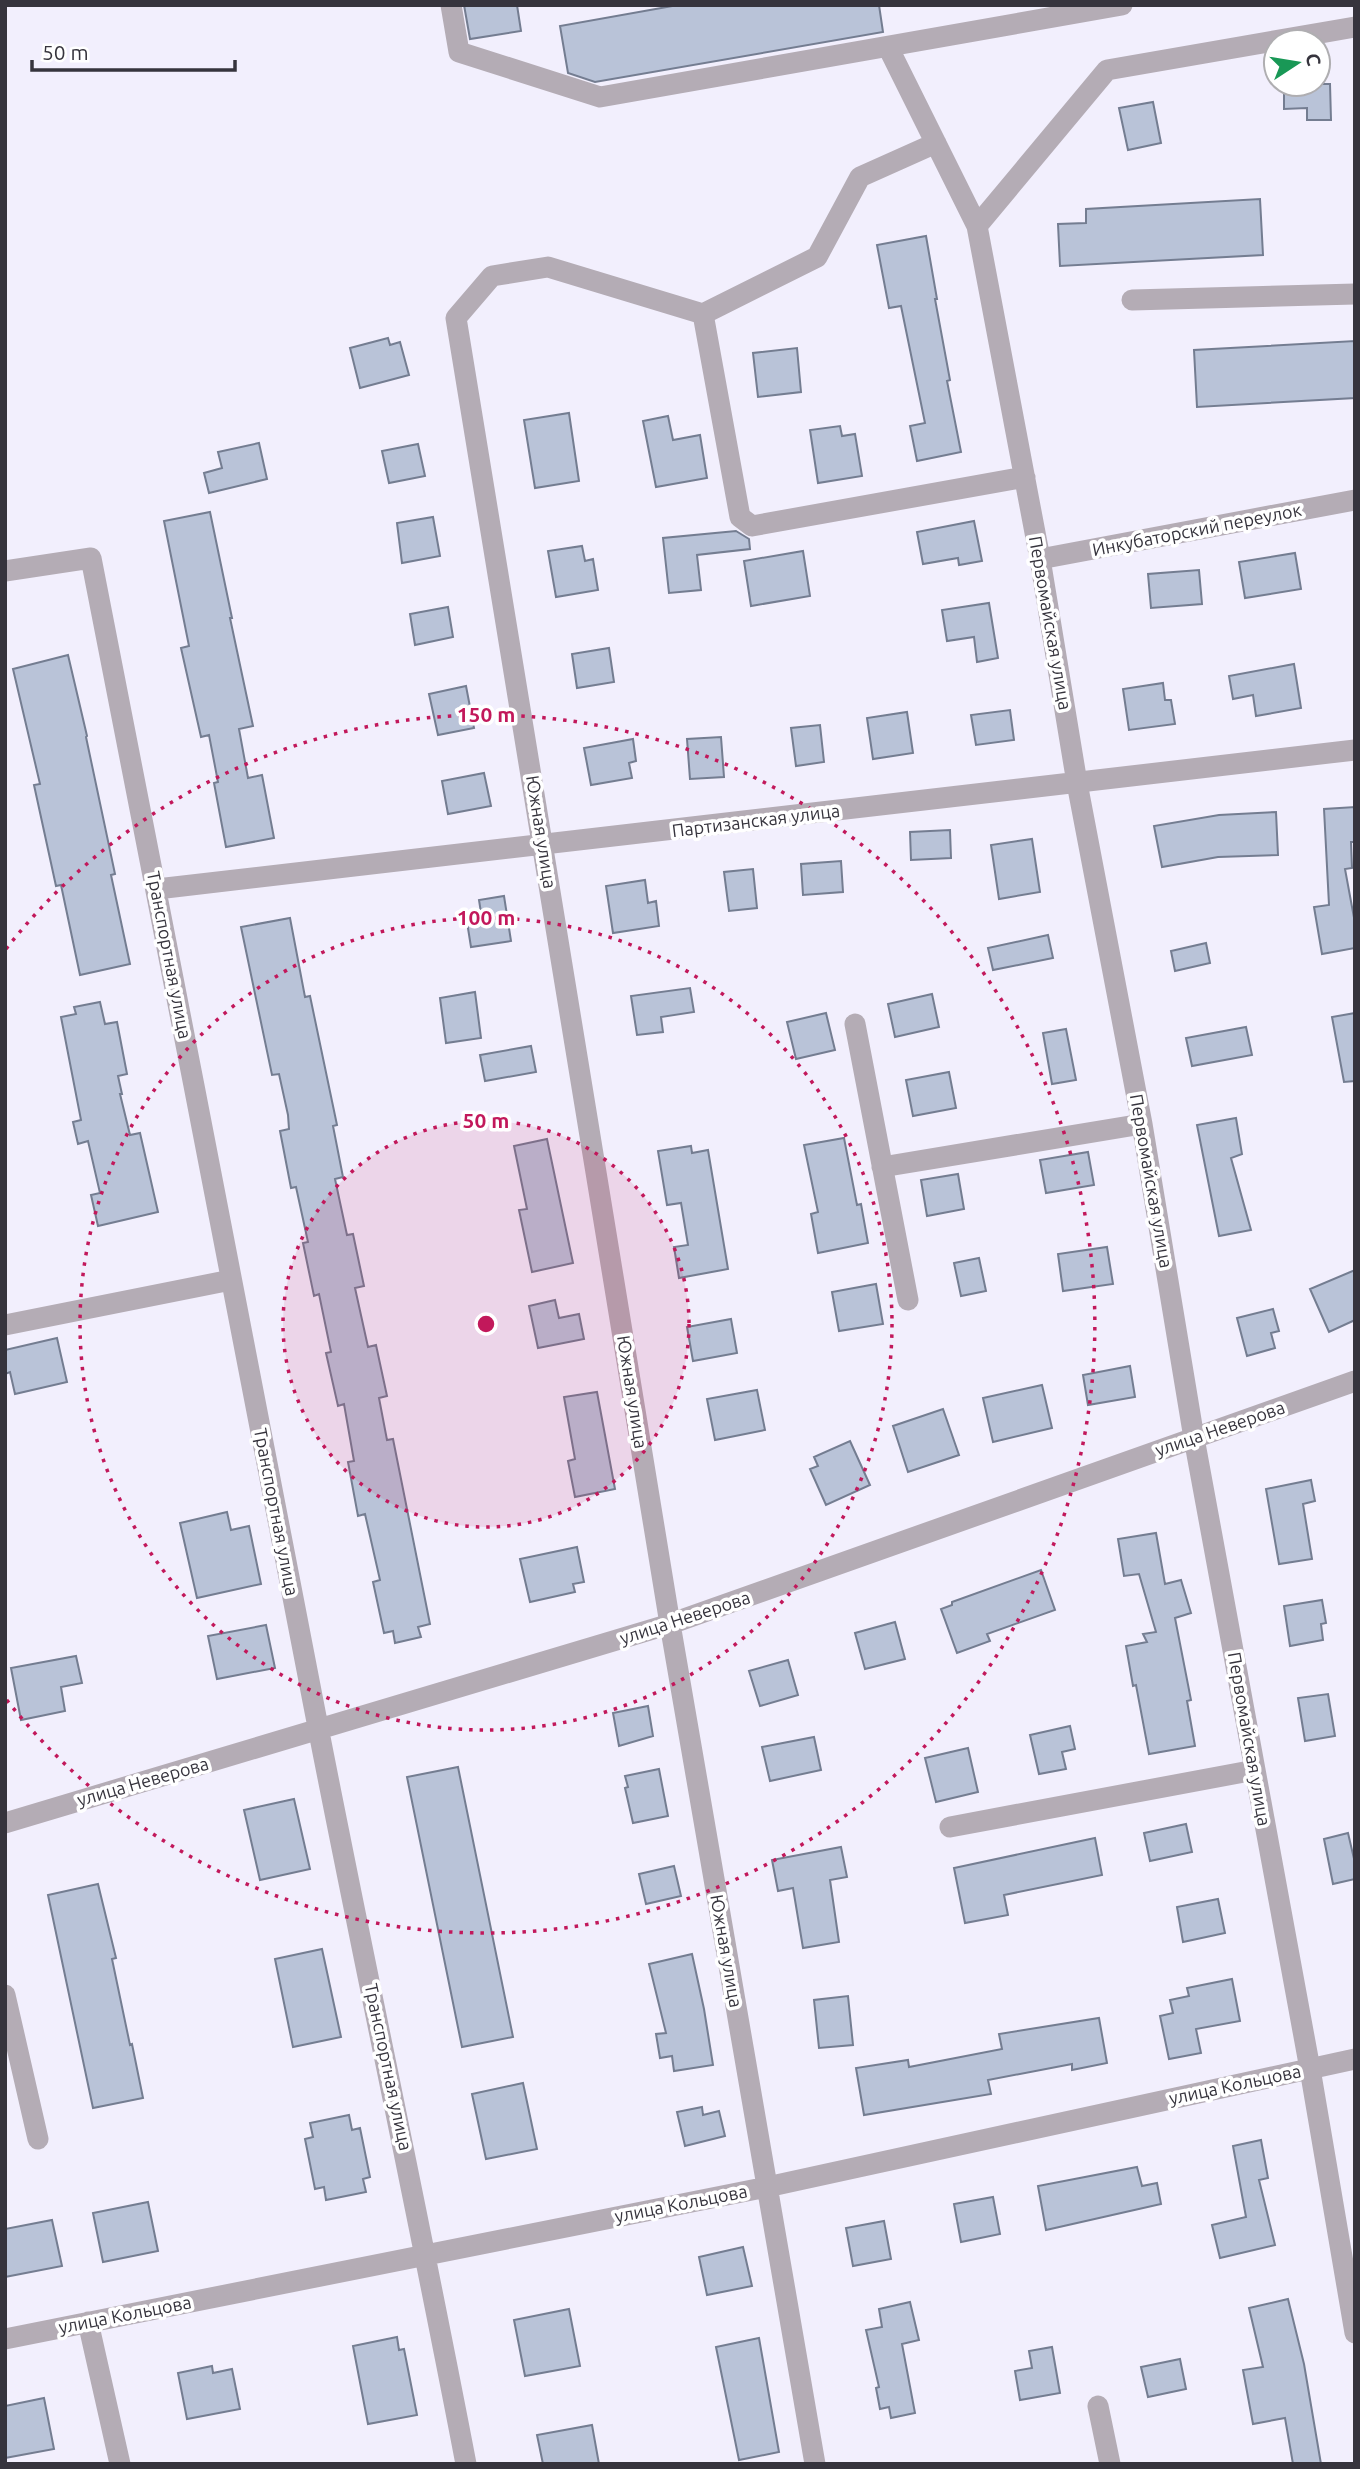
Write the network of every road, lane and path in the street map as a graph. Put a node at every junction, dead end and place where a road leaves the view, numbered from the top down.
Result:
1 (451, 5) edge
2 (1122, 5) edge
3 (1355, 27) edge
4 (888, 47) junction
5 (936, 144) junction
6 (977, 226) junction
7 (1355, 294) edge
8 (1132, 300) dead end
9 (703, 314) junction
10 (1024, 477) junction
11 (1355, 500) edge
12 (1040, 559) junction
13 (5, 571) edge
14 (1355, 750) edge
15 (1077, 783) junction
16 (544, 846) junction
17 (157, 889) junction
18 (855, 1024) dead end
19 (1142, 1124) junction
20 (882, 1167) junction
21 (231, 1280) junction
22 (908, 1300) dead end
23 (5, 1325) edge
24 (1355, 1381) edge
25 (1194, 1438) junction
26 (670, 1625) junction
27 (318, 1731) junction
28 (1255, 1770) junction
29 (5, 1823) edge
30 (950, 1827) dead end
31 (5, 1995) edge
32 (1355, 2059) edge
33 (1310, 2068) junction
34 (37, 2139) dead end
35 (767, 2187) junction
36 (426, 2253) junction
37 (88, 2322) junction
38 (1355, 2333) edge
39 (5, 2339) edge
40 (1098, 2406) dead end
41 (120, 2464) edge
42 (466, 2464) edge
43 (816, 2464) edge
44 (1110, 2464) edge

1 - 4 street
2 - 4 street
3 - 6 street
4 - 5 street, Первомайская улица
5 - 6 street, Первомайская улица
5 - 9 street
6 - 10 street, Первомайская улица
7 - 8 street
9 - 10 street
9 - 16 street, Южная улица
10 - 12 street, Первомайская улица
11 - 12 street, Инкубаторский переулок
12 - 15 street, Первомайская улица
13 - 17 street, Транспортная улица
14 - 15 street, Партизанская улица
15 - 16 street, Партизанская улица
15 - 19 street, Первомайская улица
16 - 17 street, Партизанская улица
16 - 26 street, Южная улица
17 - 21 street, Транспортная улица
18 - 20 street
19 - 20 street
19 - 25 street, Первомайская улица
20 - 22 street
21 - 23 street
21 - 27 street, Транспортная улица
24 - 25 street, улица Неверова
25 - 26 street, улица Неверова
25 - 28 street, Первомайская улица
26 - 27 street, улица Неверова
26 - 35 street, Южная улица
27 - 29 street, улица Неверова
27 - 36 street, Транспортная улица
28 - 30 street
28 - 33 street, Первомайская улица
31 - 34 street
32 - 33 street, улица Кольцова
33 - 35 street, улица Кольцова
33 - 38 street, Первомайская улица
35 - 36 street, улица Кольцова
35 - 43 street, Южная улица
36 - 37 street, улица Кольцова
36 - 42 street, Транспортная улица
37 - 39 street, улица Кольцова
37 - 41 street
40 - 44 street

